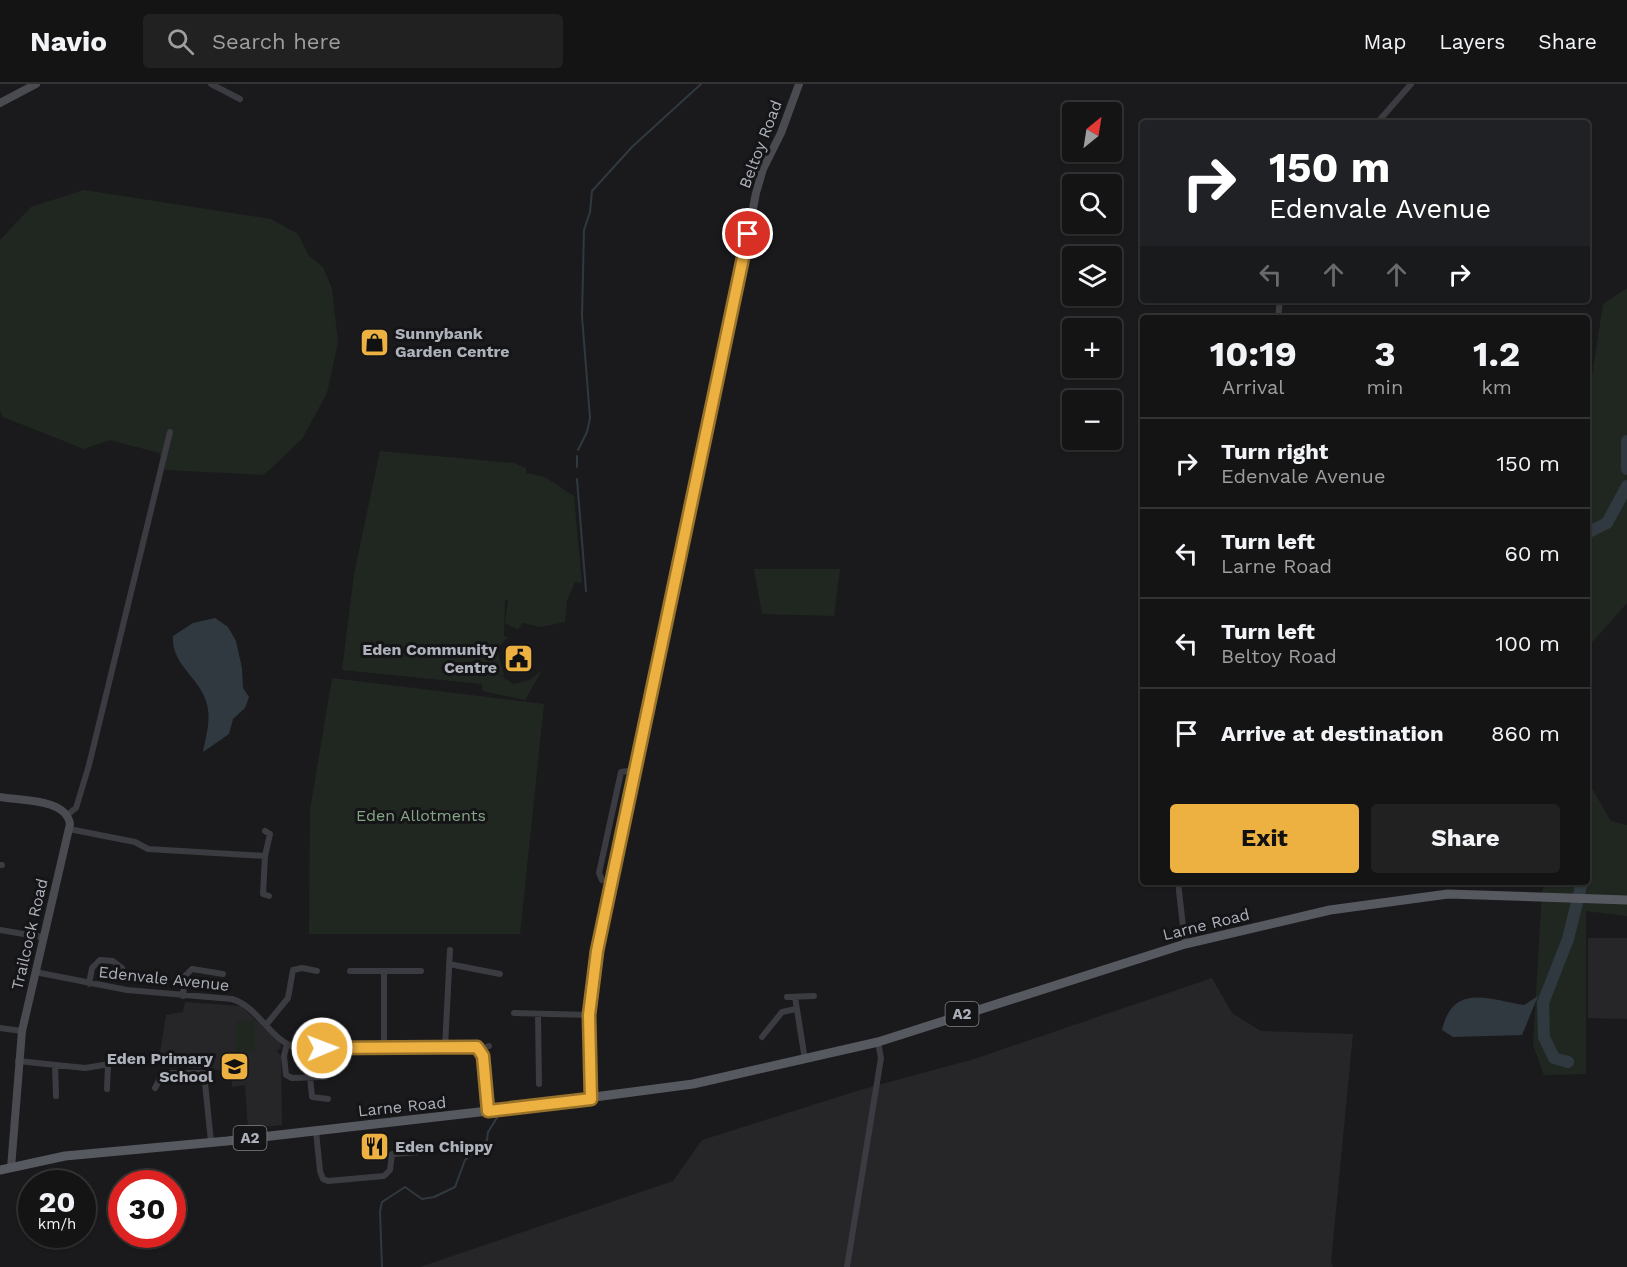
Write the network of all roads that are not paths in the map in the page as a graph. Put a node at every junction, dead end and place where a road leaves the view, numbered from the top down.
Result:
1 (36, 84) edge
2 (211, 84) edge
3 (799, 84) edge
4 (1411, 84) edge
5 (240, 99) dead end
6 (0, 103) edge
7 (1380, 120) edge
8 (170, 432) dead end
9 (636, 770) junction
10 (0, 797) edge
11 (67, 815) junction
12 (69, 830) junction
13 (270, 833) dead end
14 (265, 856) junction
15 (612, 882) junction
16 (1178, 885) edge
17 (256, 897) dead end
18 (1627, 900) edge
19 (0, 930) edge
20 (42, 937) junction
21 (1185, 944) junction
22 (450, 950) dead end
23 (449, 964) junction
24 (122, 968) dead end
25 (317, 971) dead end
26 (350, 971) dead end
27 (384, 971) junction
28 (421, 971) dead end
29 (35, 972) junction
30 (223, 974) dead end
31 (500, 974) dead end
32 (89, 984) junction
33 (183, 996) junction
34 (814, 996) dead end
35 (787, 997) dead end
36 (795, 997) junction
37 (796, 1010) junction
38 (514, 1013) dead end
39 (538, 1014) junction
40 (589, 1015) junction
41 (266, 1025) junction
42 (0, 1028) edge
43 (22, 1032) junction
44 (762, 1036) dead end
45 (878, 1042) junction
46 (287, 1044) junction
47 (489, 1046) dead end
48 (445, 1047) junction
49 (384, 1048) junction
50 (480, 1050) junction
51 (805, 1060) junction
52 (18, 1061) junction
53 (116, 1063) dead end
54 (55, 1065) junction
55 (108, 1066) junction
56 (310, 1077) junction
57 (325, 1077) dead end
58 (538, 1084) dead end
59 (154, 1088) dead end
60 (107, 1089) dead end
61 (56, 1096) dead end
62 (328, 1099) dead end
63 (591, 1099) junction
64 (488, 1111) junction
65 (316, 1131) junction
66 (211, 1142) junction
67 (419, 1152) dead end
68 (11, 1168) junction
69 (0, 1170) edge
70 (848, 1267) edge

1 - 6 main road
2 - 5 street
3 - 9 main road, Beltoy Road
4 - 7 street
8 - 11 street
9 - 15 main road, Beltoy Road
9 - 15 street
10 - 11 main road
11 - 12 main road, Trailcock Road
12 - 14 street
12 - 20 main road, Trailcock Road
13 - 14 street
14 - 17 street
15 - 40 main road, Beltoy Road
16 - 21 street
18 - 21 main road, Larne Road / A2
19 - 20 street
20 - 29 main road, Trailcock Road
21 - 45 main road, Larne Road / A2
22 - 23 street
23 - 31 street
23 - 48 street
24 - 32 street, Edenvale Avenue
25 - 41 street
26 - 27 street
27 - 28 street
27 - 49 street
29 - 32 street, Edenvale Avenue
29 - 43 main road, Trailcock Road
30 - 33 street
32 - 33 street, Edenvale Avenue
33 - 41 street, Edenvale Avenue
34 - 36 street
35 - 36 street
36 - 37 street
37 - 44 street
37 - 51 street
38 - 39 street
39 - 40 street
39 - 58 street
40 - 63 main road, Beltoy Road
41 - 46 street, Edenvale Avenue
42 - 43 street
43 - 52 main road, Trailcock Road
45 - 51 main road, Larne Road / A2
45 - 70 street
46 - 49 street
46 - 56 street
47 - 50 street
48 - 49 street
48 - 50 street
50 - 64 street
51 - 63 main road, Larne Road / A2
52 - 54 street
52 - 68 main road, Trailcock Road
53 - 55 street
54 - 55 street
54 - 61 street
55 - 60 street
56 - 57 street
56 - 62 street
59 - 66 street
63 - 64 main road, Larne Road / A2
64 - 65 main road, Larne Road / A2
65 - 66 main road, Larne Road / A2
65 - 67 street
66 - 68 main road, Larne Road / A2
68 - 69 main road, Larne Road / A2

